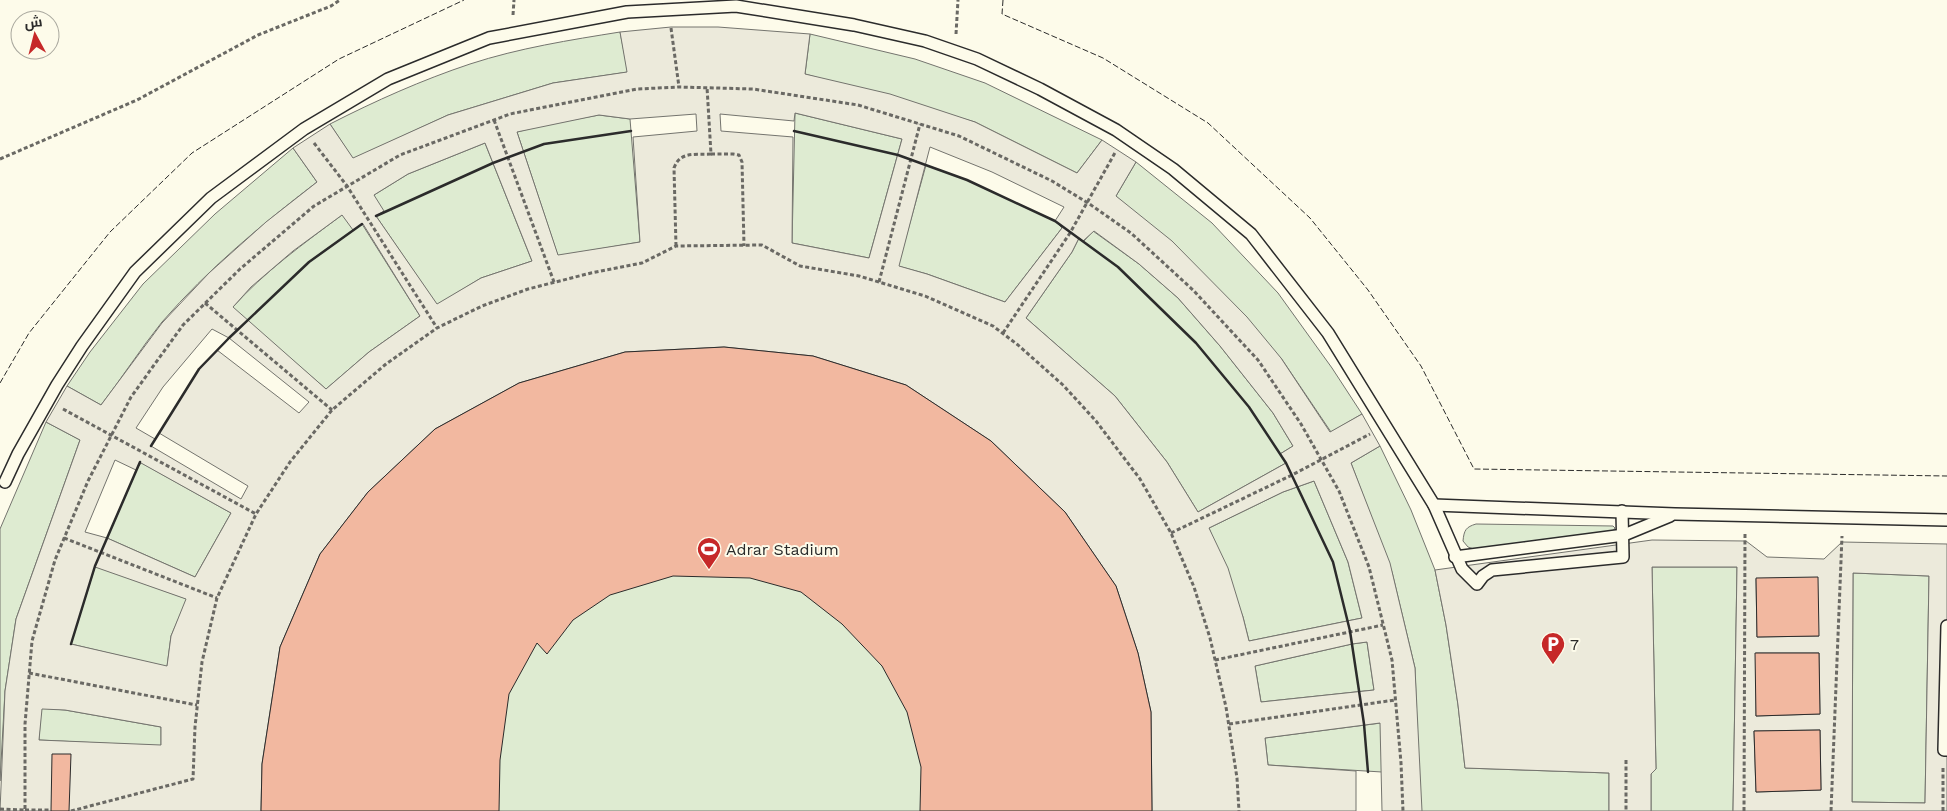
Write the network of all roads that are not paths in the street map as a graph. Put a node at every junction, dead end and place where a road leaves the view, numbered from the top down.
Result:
1 (2, 485) edge
2 (1434, 505) junction
3 (1622, 511) junction
4 (1675, 514) junction
5 (1947, 520) edge
6 (1624, 535) junction
7 (1455, 557) junction
8 (1947, 626) edge
9 (1945, 750) edge

1 - 2 lane
2 - 3 lane
2 - 7 lane
3 - 4 lane
3 - 6 lane
4 - 5 lane
4 - 6 lane
6 - 7 lane
6 - 7 lane
8 - 9 lane

